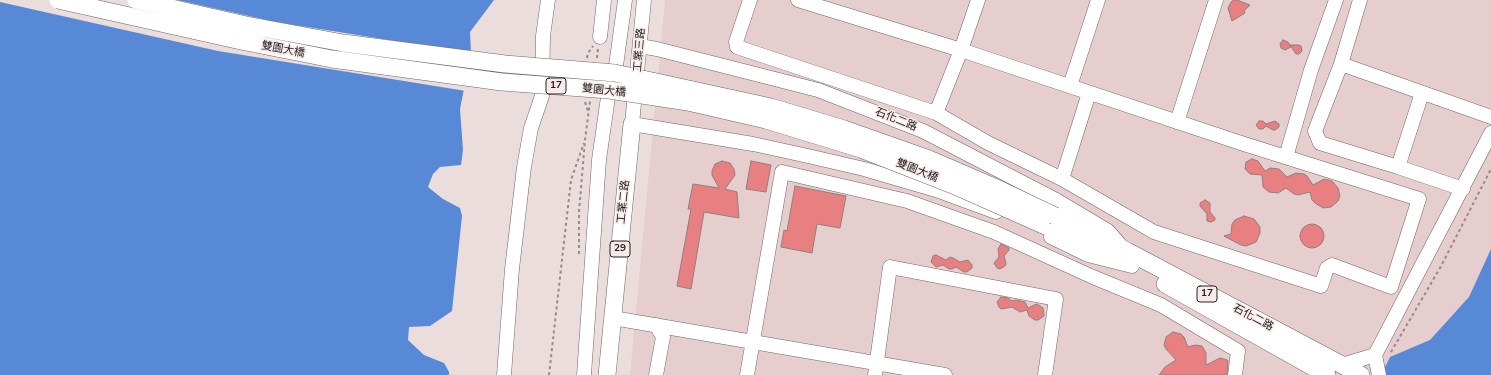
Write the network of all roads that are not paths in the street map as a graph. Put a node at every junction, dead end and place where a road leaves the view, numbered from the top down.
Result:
1 (58, 0) edge
2 (136, 0) edge
3 (548, 0) edge
4 (604, 0) edge
5 (625, 0) edge
6 (644, 0) edge
7 (750, 0) edge
8 (798, 0) edge
9 (978, 0) edge
10 (1098, 0) edge
11 (1216, 0) edge
12 (1336, 0) edge
13 (1360, 0) edge
14 (600, 37) road end
15 (640, 46) junction
16 (960, 50) junction
17 (1341, 64) junction
18 (615, 73) junction
19 (1070, 86) junction
20 (609, 90) junction
21 (1089, 92) junction
22 (1422, 93) junction
23 (936, 113) junction
24 (1491, 117) edge
25 (1177, 122) junction
26 (632, 124) junction
27 (1491, 134) edge
28 (1286, 157) junction
29 (1398, 167) junction
30 (1062, 179) junction
31 (1463, 189) junction
32 (1048, 220) junction
33 (1129, 258) junction
34 (613, 318) junction
35 (656, 325) junction
36 (753, 342) junction
37 (1375, 355) junction
38 (1342, 365) junction
39 (876, 369) edge
40 (1360, 374) edge
41 (504, 375) edge
42 (584, 375) edge
43 (607, 375) edge
44 (656, 375) edge
45 (747, 375) edge
46 (945, 375) edge
47 (1045, 375) edge
48 (1235, 375) edge
49 (1327, 375) edge
50 (1379, 375) edge

1 - 20 main road, 雙園大橋 / 17, bridge
2 - 18 main road, 雙園大橋 / 17, bridge
3 - 41 street
4 - 14 street
5 - 18 street
6 - 15 street, 工業三路
7 - 23 street
8 - 16 street
9 - 16 street
10 - 19 street
11 - 25 street
12 - 28 street
13 - 17 street
15 - 26 street, 工業三路
15 - 33 street, 石化二路
16 - 19 street
16 - 23 street
17 - 22 street
17 - 29 street
18 - 32 main road, 雙園大橋 / 17, bridge
19 - 21 street
20 - 32 main road, 雙園大橋 / 17, bridge
20 - 42 street
21 - 25 street
21 - 30 street
22 - 24 street
22 - 29 street
23 - 30 street
25 - 28 street
26 - 33 street, 石化二路
26 - 34 main road, 工業二路 / 29
27 - 31 street
28 - 30 street
29 - 31 street
31 - 37 street
32 - 33 main road, 石化二路 / 17
33 - 38 main road, 石化二路 / 17
33 - 49 main road, 石化二路 / 17
34 - 35 street
34 - 43 main road, 工業二路 / 29
35 - 36 street
35 - 44 street
36 - 39 street
36 - 45 street
36 - 48 street
37 - 38 street
37 - 50 street
38 - 40 main road, 石化二路 / 17
39 - 46 street
39 - 47 street

